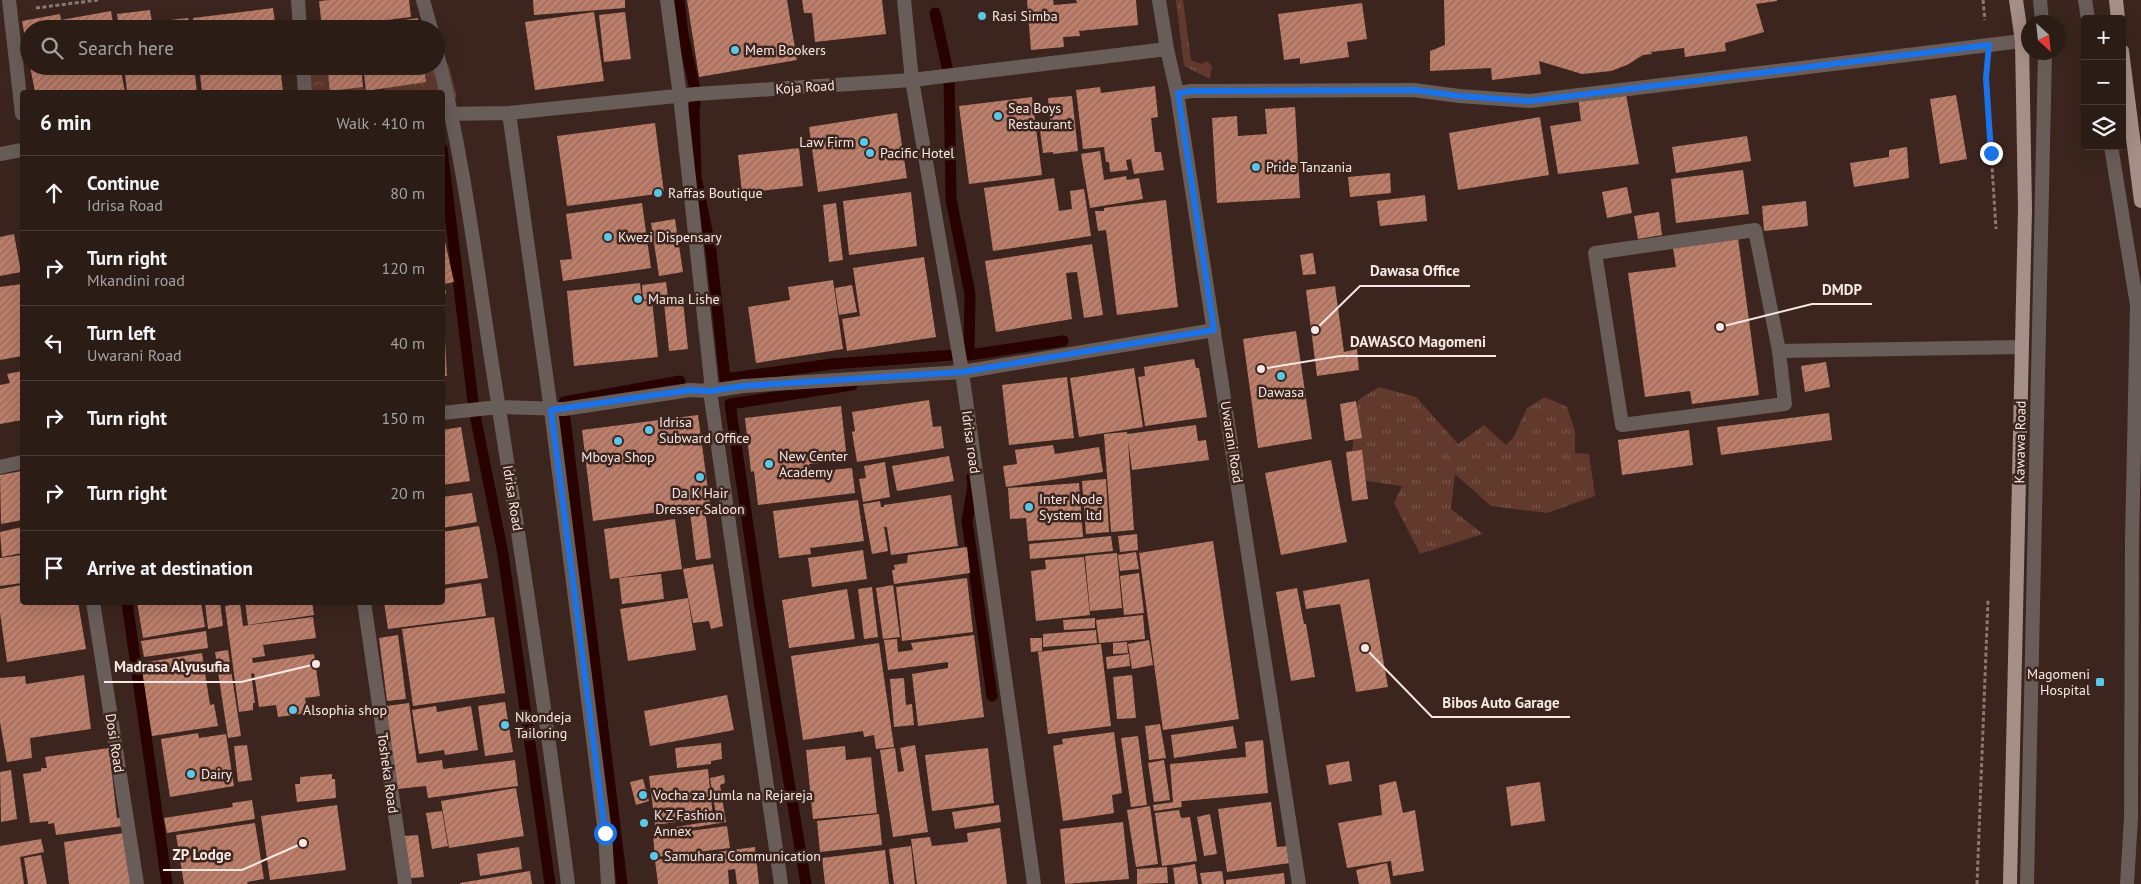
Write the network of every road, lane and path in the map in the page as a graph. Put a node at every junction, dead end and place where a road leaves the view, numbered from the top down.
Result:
1 (98, 0) edge
2 (298, 0) edge
3 (424, 0) edge
4 (667, 0) edge
5 (904, 0) edge
6 (1159, 0) edge
7 (1983, 0) edge
8 (2016, 0) edge
9 (2040, 0) edge
10 (2085, 0) edge
11 (2116, 0) edge
12 (10, 5) edge
13 (2041, 15) edge
14 (2087, 15) edge
15 (2118, 15) edge
16 (299, 20) edge
17 (429, 20) edge
18 (2021, 34) edge
19 (2021, 41) edge
20 (1989, 45) junction
21 (1167, 49) junction
22 (2022, 60) edge
23 (2045, 60) edge
24 (2123, 60) edge
25 (304, 75) edge
26 (441, 75) edge
27 (912, 80) junction
28 (305, 90) edge
29 (444, 90) edge
30 (1178, 93) junction
31 (20, 96) edge
32 (680, 96) junction
33 (445, 97) edge
34 (448, 113) edge
35 (509, 113) junction
36 (20, 150) edge
37 (2111, 150) edge
38 (0, 154) edge
39 (2141, 201) edge
40 (1997, 236) dead end
41 (1214, 330) junction
42 (2022, 347) junction
43 (1779, 351) junction
44 (962, 372) junction
45 (710, 391) junction
46 (499, 407) junction
47 (551, 410) junction
48 (445, 413) edge
49 (20, 462) edge
50 (0, 467) edge
51 (1988, 599) dead end
52 (93, 605) edge
53 (364, 605) edge
54 (137, 884) edge
55 (405, 884) edge
56 (568, 884) edge
57 (608, 884) edge
58 (781, 884) edge
59 (1034, 884) edge
60 (1299, 884) edge
61 (1977, 884) edge
62 (2010, 884) edge
63 (2027, 884) edge
64 (2127, 884) edge

1 - 12 path
2 - 16 street
3 - 17 street
4 - 32 street
5 - 27 street, Idrisa road
6 - 21 street, Uwarani Road
7 - 20 path
8 - 18 main road, Kawawa Road
9 - 13 street
10 - 14 street
11 - 15 main road
12 - 31 street
19 - 20 street
20 - 30 street
20 - 40 path
21 - 27 street, Koja Road
21 - 30 street, Uwarani Road
22 - 42 main road, Kawawa Road
23 - 63 street, Kawawa Road
24 - 39 main road
25 - 28 street
26 - 29 street, Idrisa Road
27 - 32 street, Koja Road
27 - 44 street, Idrisa road
30 - 41 street, Uwarani Road
32 - 35 street, Koja Road
32 - 45 street
33 - 34 street, Idrisa Road
34 - 35 street, Koja Road
34 - 46 street, Idrisa Road
35 - 47 street
36 - 38 street
37 - 64 street
41 - 44 street
41 - 60 street, Uwarani Road
42 - 43 street
42 - 62 main road, Kawawa Road
43 - 43 street
44 - 45 street
44 - 59 street, Idrisa road
45 - 47 street
45 - 58 street
46 - 47 street
46 - 48 street
46 - 56 street, Idrisa Road
47 - 57 street
49 - 50 street
51 - 61 path
52 - 54 street, Dosi Road
53 - 55 street, Tosheka Road

